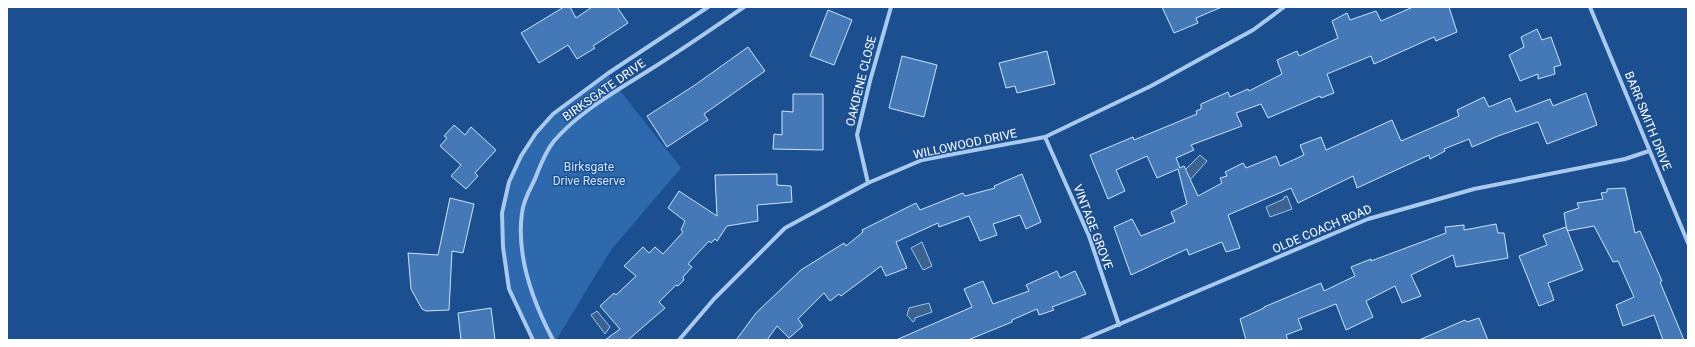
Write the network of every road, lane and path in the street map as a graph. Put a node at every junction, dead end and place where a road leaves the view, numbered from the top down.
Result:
1 (708, 7) edge
2 (744, 7) edge
3 (891, 7) edge
4 (1284, 7) edge
5 (1590, 7) edge
6 (1046, 137) junction
7 (1649, 151) junction
8 (868, 183) junction
9 (1688, 243) edge
10 (1119, 325) junction
11 (532, 340) edge
12 (553, 340) edge
13 (679, 340) edge
14 (1082, 340) edge

1 - 11 street, BIRKSGATE DRIVE
2 - 12 street, BIRKSGATE DRIVE
3 - 8 street, OAKDENE CLOSE
4 - 6 street, WILLOWOOD DRIVE
5 - 7 street, BARR SMITH DRIVE
6 - 8 street, WILLOWOOD DRIVE
6 - 10 street, VINTAGE GROVE
7 - 9 street, BARR SMITH DRIVE
7 - 10 street, OLDE COACH ROAD
8 - 13 street, WILLOWOOD DRIVE
10 - 14 street, OLDE COACH ROAD

